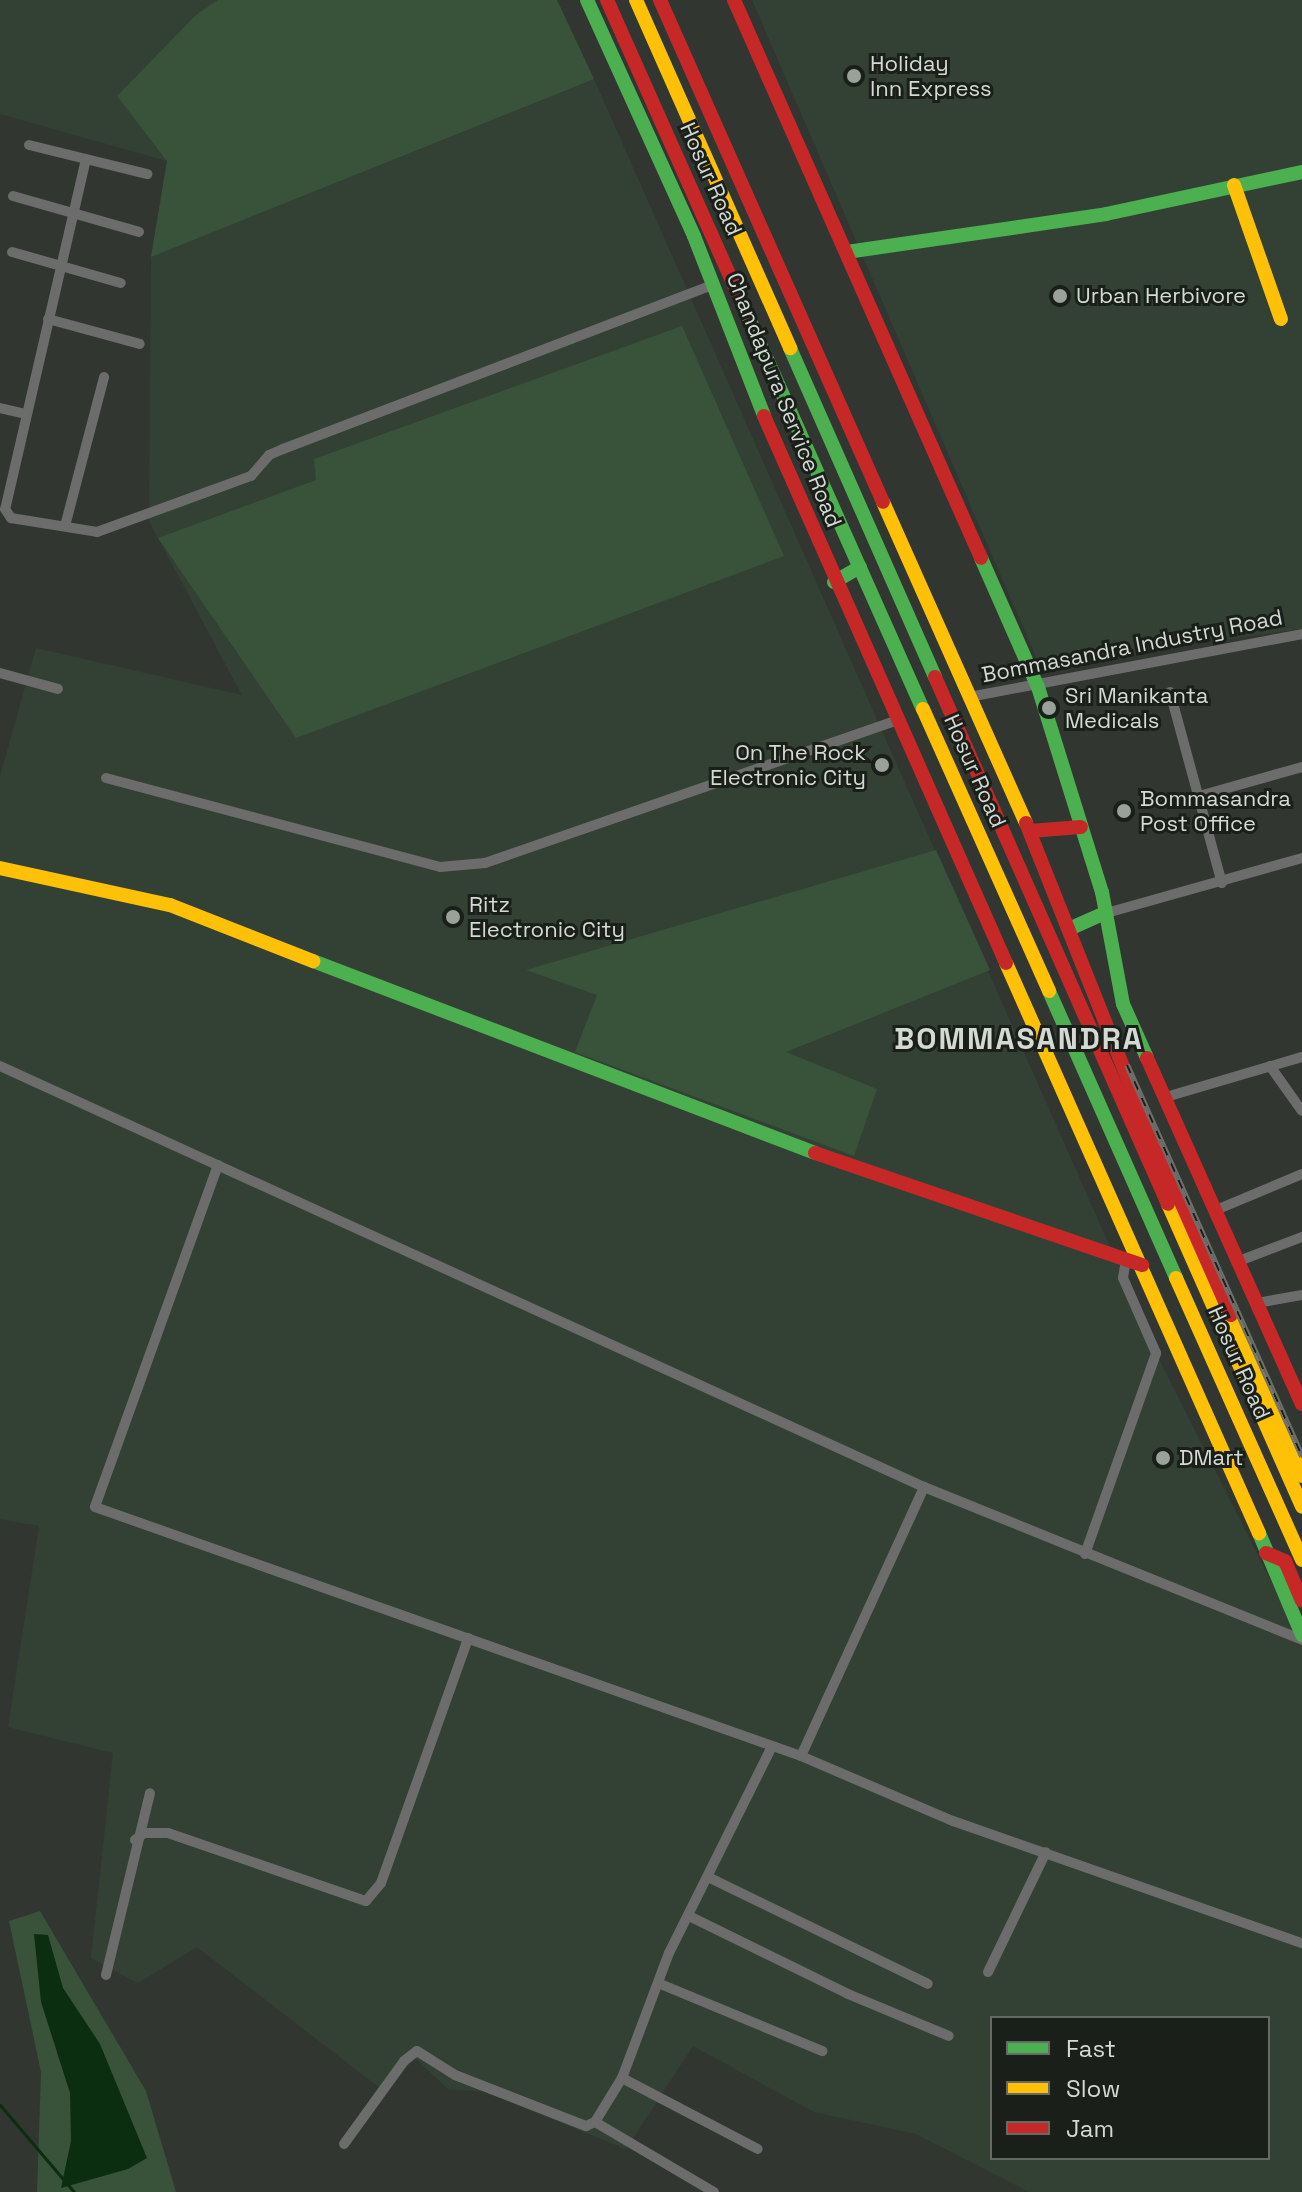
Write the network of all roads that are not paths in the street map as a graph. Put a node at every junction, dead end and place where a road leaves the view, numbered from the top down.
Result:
1 (587, 0) edge
2 (607, 0) edge
3 (636, 0) edge
4 (660, 0) edge
5 (734, 0) edge
6 (29, 145) dead end
7 (86, 159) junction
8 (1302, 172) edge
9 (147, 174) dead end
10 (1234, 185) junction
11 (13, 196) dead end
12 (73, 213) junction
13 (139, 232) dead end
14 (12, 252) dead end
15 (847, 252) junction
16 (60, 265) junction
17 (121, 283) dead end
18 (714, 284) junction
19 (48, 319) junction
20 (1281, 319) dead end
21 (140, 344) dead end
22 (104, 377) dead end
23 (0, 408) edge
24 (26, 414) junction
25 (65, 526) junction
26 (860, 567) junction
27 (834, 582) junction
28 (1302, 634) edge
29 (0, 673) edge
30 (1038, 687) junction
31 (58, 689) dead end
32 (1170, 692) dead end
33 (969, 697) junction
34 (895, 721) junction
35 (1302, 767) edge
36 (106, 778) dead end
37 (1199, 796) junction
38 (1081, 827) junction
39 (1030, 831) junction
40 (1302, 858) edge
41 (0, 868) edge
42 (1222, 883) junction
43 (1103, 914) junction
44 (1069, 929) junction
45 (1123, 1004) junction
46 (1102, 1012) junction
47 (1302, 1057) edge
48 (0, 1066) edge
49 (1270, 1066) junction
50 (1166, 1097) junction
51 (1302, 1111) edge
52 (218, 1165) junction
53 (1302, 1174) edge
54 (1216, 1210) junction
55 (1302, 1237) edge
56 (1126, 1260) junction
57 (1239, 1261) junction
58 (1142, 1265) junction
59 (1302, 1295) edge
60 (1257, 1303) junction
61 (1302, 1404) edge
62 (1302, 1476) edge
63 (924, 1487) junction
64 (1302, 1507) edge
65 (1266, 1553) junction
66 (1085, 1554) junction
67 (1302, 1560) edge
68 (1296, 1572) edge
69 (1302, 1601) edge
70 (468, 1638) junction
71 (1302, 1638) edge
72 (772, 1746) junction
73 (801, 1756) junction
74 (150, 1793) dead end
75 (135, 1840) junction
76 (1046, 1852) junction
77 (710, 1878) junction
78 (689, 1916) junction
79 (1302, 1943) edge
80 (988, 1972) dead end
81 (106, 1975) dead end
82 (658, 1983) junction
83 (928, 1984) dead end
84 (949, 2036) dead end
85 (822, 2051) dead end
86 (622, 2078) junction
87 (595, 2122) junction
88 (344, 2144) dead end
89 (758, 2149) dead end
90 (714, 2192) edge

1 - 18 main road, Chandapura Service Road
2 - 26 main road, Hosur Road
3 - 64 main road, Hosur Road
4 - 33 main road
5 - 15 main road
6 - 7 street
7 - 9 street
7 - 12 street
8 - 10 main road
10 - 15 main road
10 - 20 main road
11 - 12 street
12 - 13 street
12 - 16 street
14 - 16 street
15 - 30 main road
16 - 17 street
16 - 19 street
18 - 25 street
18 - 27 main road, Chandapura Service Road
19 - 21 street
19 - 24 street
22 - 25 street
23 - 24 street
24 - 25 street
26 - 27 main road
26 - 67 main road, Hosur Road
27 - 34 main road, Chandapura Service Road
28 - 30 street, Bommasandra Industry Road
29 - 31 street
30 - 33 street, Bommasandra Industry Road
30 - 38 main road
32 - 37 street
33 - 39 main road
34 - 36 street
34 - 58 main road, Chandapura Service Road
35 - 37 street
37 - 42 street
38 - 39 main road
38 - 43 main road
39 - 44 main road
40 - 42 street
41 - 56 main road
42 - 43 street
43 - 44 main road
43 - 45 main road
44 - 46 main road
45 - 46 main road
45 - 50 main road
46 - 62 main road
47 - 49 street
48 - 52 street
49 - 50 street
49 - 51 street
50 - 54 main road
52 - 63 street
52 - 70 street
53 - 54 street
54 - 57 main road
55 - 57 street
56 - 58 main road
56 - 66 street
57 - 60 main road
58 - 65 main road, Chandapura Service Road
59 - 60 street
60 - 61 main road
63 - 66 street
63 - 73 street
65 - 68 main road
65 - 71 main road, Chandapura Service Road
66 - 71 street
68 - 69 main road
70 - 72 street
70 - 75 street
72 - 73 street
72 - 77 street
73 - 76 street
74 - 75 street
75 - 81 street
76 - 79 street
76 - 80 street
77 - 78 street
77 - 83 street
78 - 82 street
78 - 84 street
82 - 85 street
82 - 86 street
86 - 87 street
86 - 89 street
87 - 88 street
87 - 90 street

